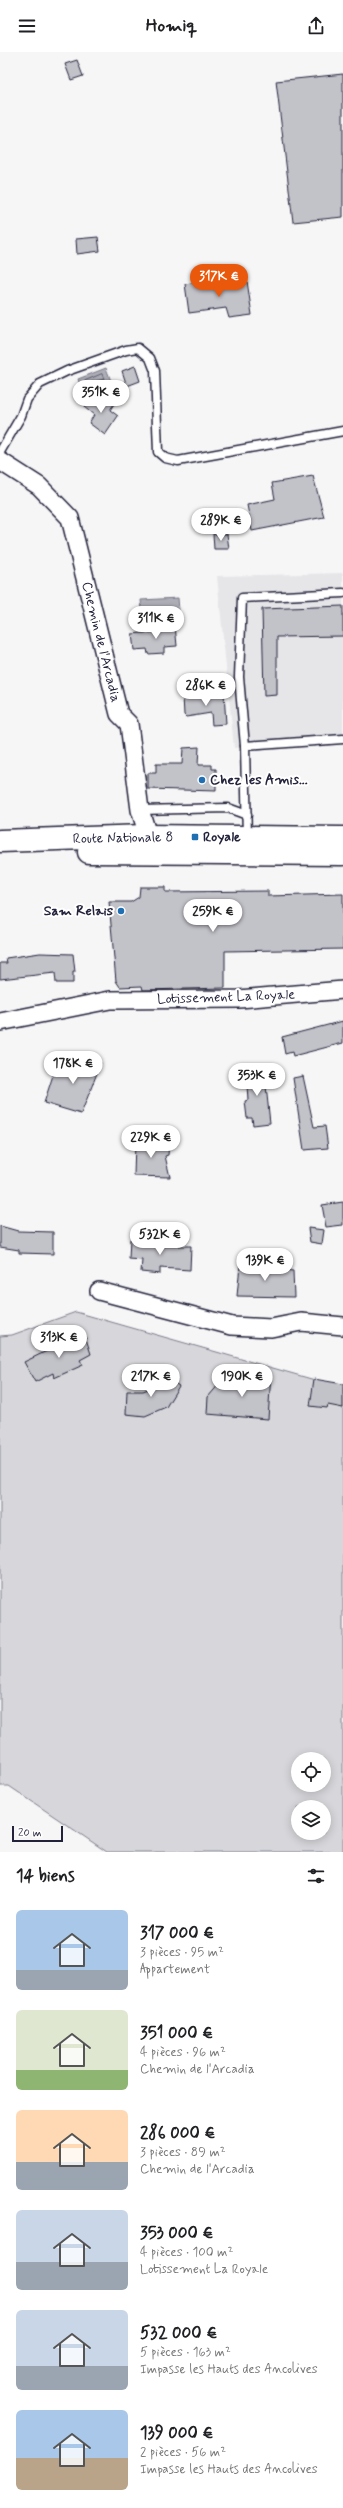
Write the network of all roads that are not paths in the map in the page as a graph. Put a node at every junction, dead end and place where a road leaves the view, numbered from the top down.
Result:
1 (343, 431) edge
2 (0, 452) edge
3 (0, 461) edge
4 (343, 593) edge
5 (343, 739) edge
6 (245, 746) junction
7 (140, 810) junction
8 (247, 815) junction
9 (343, 838) edge
10 (0, 841) edge
11 (146, 844) junction
12 (247, 845) junction
13 (0, 849) edge
14 (343, 854) edge
15 (343, 990) edge
16 (0, 1022) edge
17 (99, 1291) dead end
18 (343, 1326) edge

1 - 2 lane
3 - 7 street, Chemin de l'Arcadia
4 - 6 lane
5 - 6 lane
6 - 8 lane
7 - 8 lane
7 - 11 street, Chemin de l'Arcadia
8 - 12 lane
9 - 12 main road, Route Nationale 8
10 - 11 main road, Route Nationale 8
11 - 12 main road, Route Nationale 8
11 - 13 main road, Route Nationale 8
12 - 14 main road, Route Nationale 8
15 - 16 street, Lotissement La Royale
17 - 18 street

